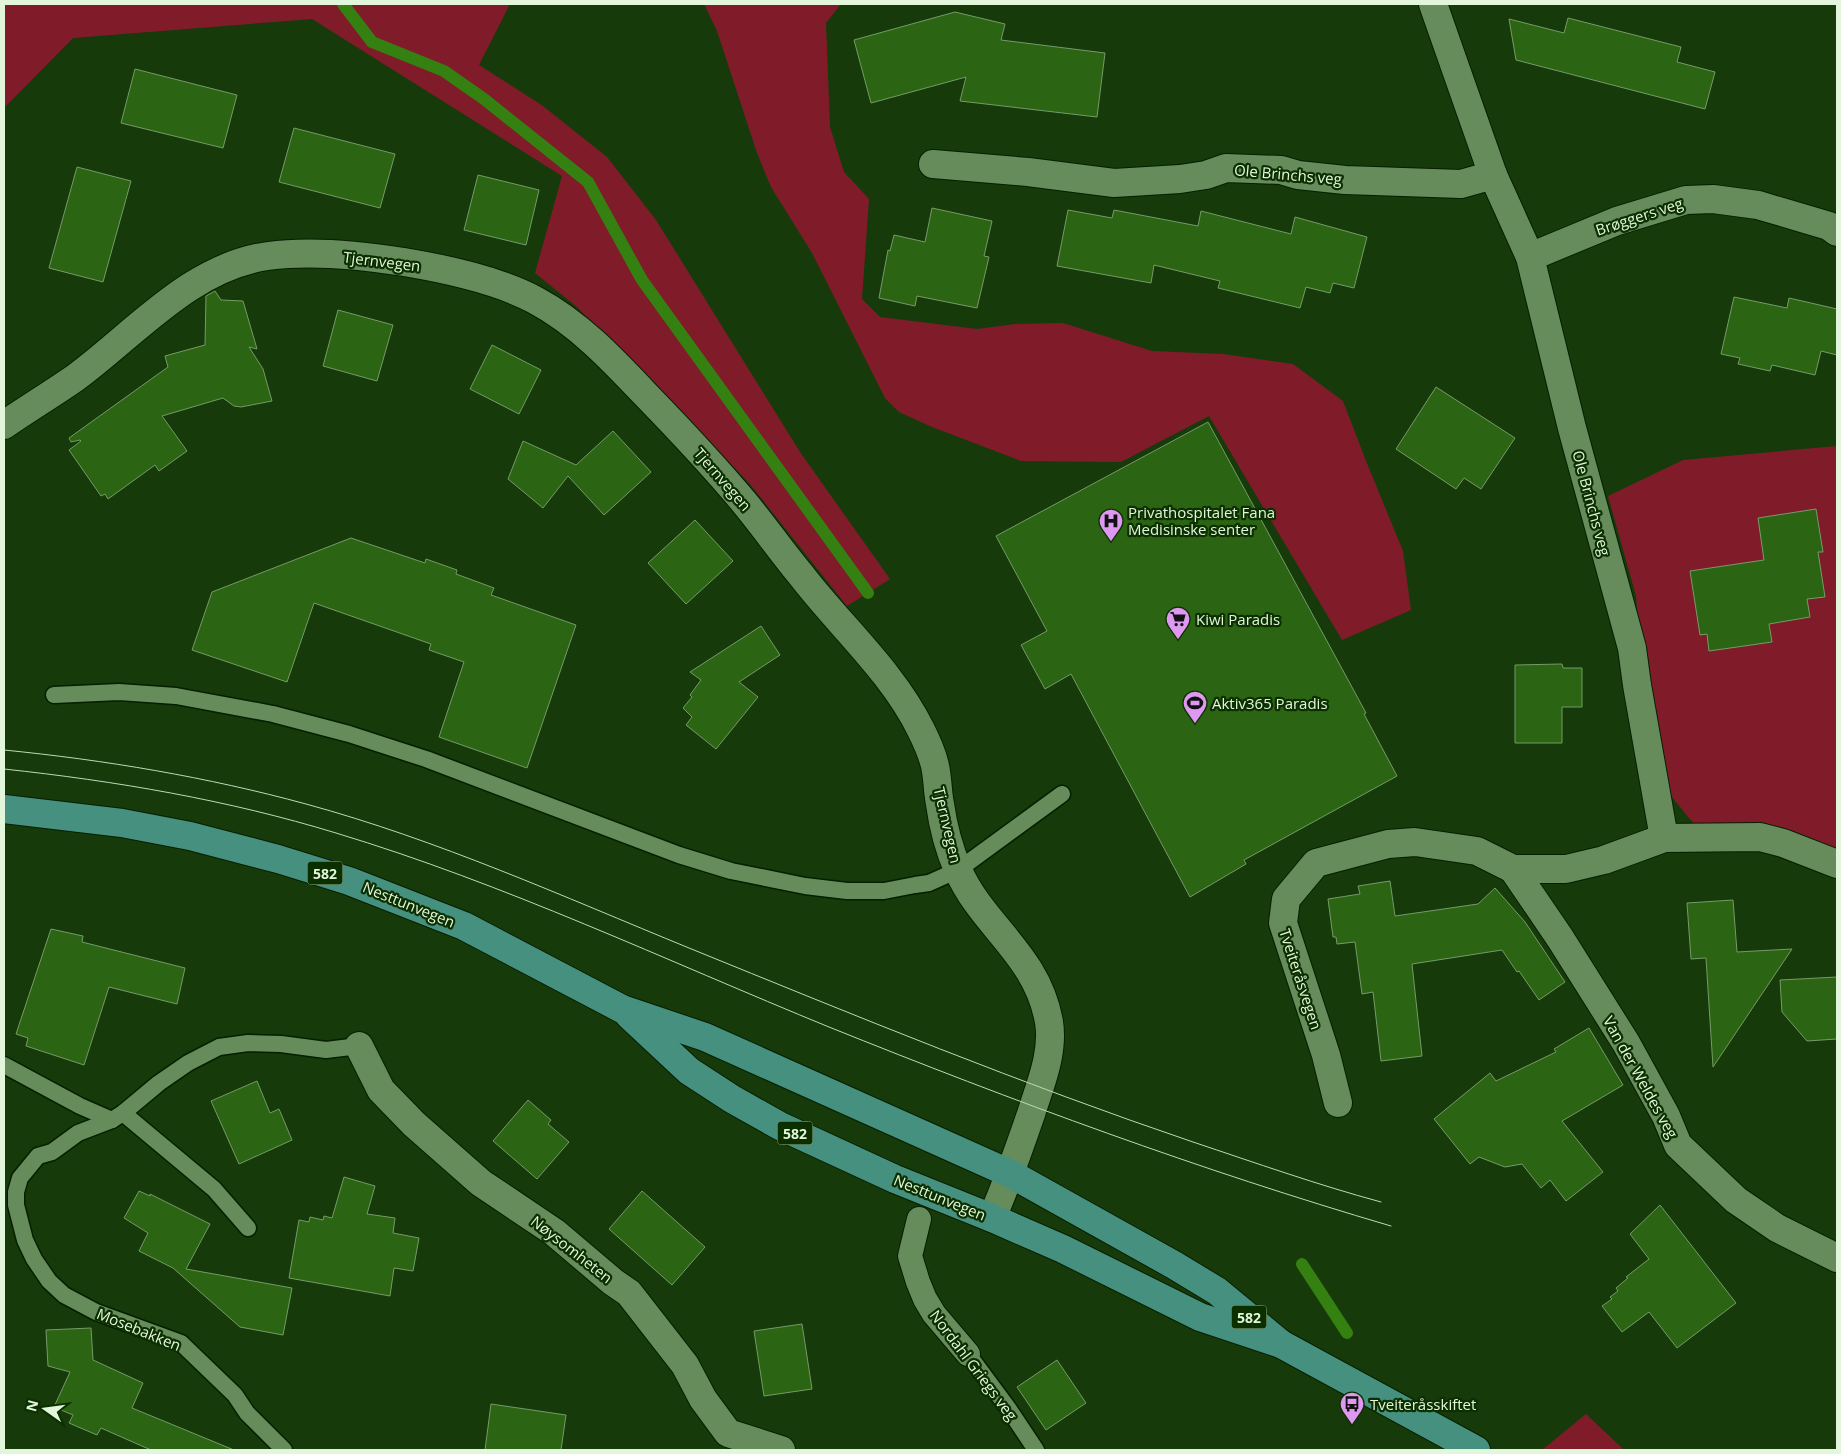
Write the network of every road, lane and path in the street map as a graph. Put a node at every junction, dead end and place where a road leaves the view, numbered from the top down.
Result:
1 (1433, 4) edge
2 (933, 164) dead end
3 (1494, 175) junction
4 (1837, 232) edge
5 (1530, 257) junction
6 (4, 425) edge
7 (54, 694) dead end
8 (1062, 794) dead end
9 (4, 809) edge
10 (1664, 838) junction
11 (1837, 864) edge
12 (1512, 869) junction
13 (958, 870) junction
14 (622, 1009) junction
15 (359, 1046) joint
16 (4, 1065) edge
17 (1338, 1103) dead end
18 (118, 1117) junction
19 (1011, 1174) junction
20 (9, 1202) edge
21 (992, 1218) junction
22 (919, 1219) dead end
23 (248, 1228) dead end
24 (1837, 1258) edge
25 (1281, 1344) junction
26 (968, 1354) joint
27 (284, 1450) edge
28 (781, 1450) edge
29 (1036, 1450) edge
30 (1476, 1450) edge

1 - 3 street, Ole Brinchs veg
2 - 3 street, Ole Brinchs veg
3 - 5 street, Ole Brinchs veg
4 - 5 street, Brøggers veg
5 - 10 street, Ole Brinchs veg
6 - 13 street, Tjernvegen
7 - 13 lane
8 - 13 lane
9 - 14 main road, Nesttunvegen / 582
10 - 11 street, Tveiteråsvegen
10 - 12 street, Tveiteråsvegen
12 - 17 street, Tveiteråsvegen
12 - 24 street, Van der Weldes veg
13 - 19 street, Tjernvegen
14 - 19 main road, Nesttunvegen / 582
14 - 21 main road, Nesttunvegen / 582
15 - 18 lane, Mosebakken
15 - 28 street, Nøysomheten
16 - 18 lane
18 - 20 lane, Mosebakken
18 - 23 lane
19 - 21 street, Tjernvegen
19 - 25 main road, Nesttunvegen / 582
20 - 27 lane, Mosebakken
21 - 25 main road, Nesttunvegen / 582
22 - 26 street, Nordahl Griegs veg
25 - 30 main road, Nesttunvegen / 582
26 - 29 lane, Nordahl Griegs veg

